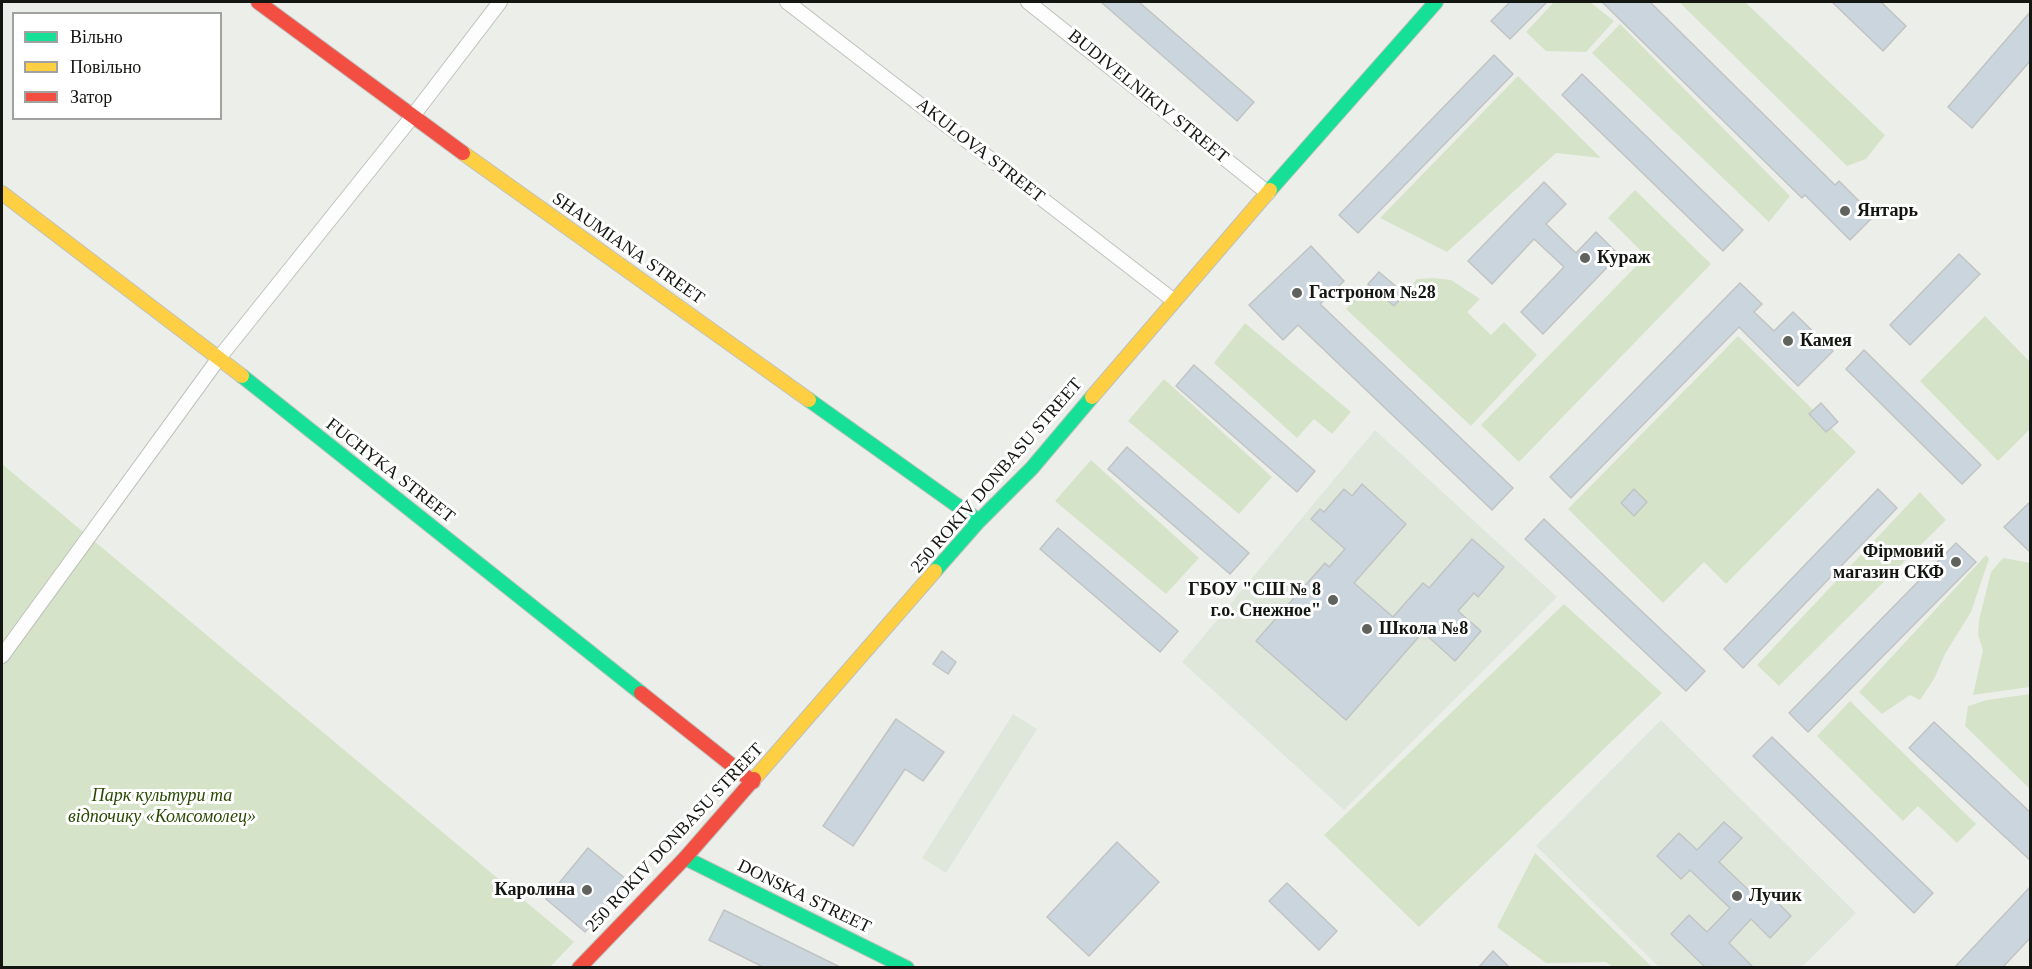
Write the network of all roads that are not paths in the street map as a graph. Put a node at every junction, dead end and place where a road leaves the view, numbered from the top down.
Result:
1 (258, 2) edge
2 (500, 2) edge
3 (788, 2) edge
4 (1028, 2) edge
5 (1436, 2) edge
6 (412, 117) junction
7 (2, 193) edge
8 (1268, 193) junction
9 (1173, 300) junction
10 (219, 358) junction
11 (979, 521) junction
12 (2, 656) edge
13 (753, 782) junction
14 (685, 858) junction
15 (579, 968) edge
16 (907, 968) edge

1 - 6 street, SHAUMIANA STREET
2 - 6 street
3 - 9 street, AKULOVA STREET
4 - 8 street, BUDIVELNIKIV STREET
5 - 8 street, 250 ROKIV DONBASU STREET
6 - 10 street
6 - 11 street, SHAUMIANA STREET
7 - 10 street, FUCHYKA STREET
8 - 9 street, 250 ROKIV DONBASU STREET
9 - 11 street, 250 ROKIV DONBASU STREET
10 - 12 street
10 - 13 street, FUCHYKA STREET
11 - 13 street, 250 ROKIV DONBASU STREET
13 - 14 street, 250 ROKIV DONBASU STREET
14 - 15 street, 250 ROKIV DONBASU STREET
14 - 16 street, DONSKA STREET

